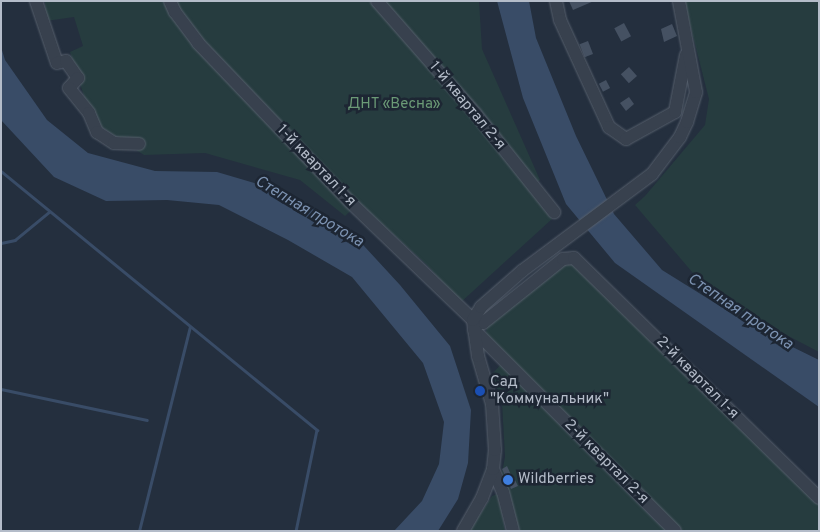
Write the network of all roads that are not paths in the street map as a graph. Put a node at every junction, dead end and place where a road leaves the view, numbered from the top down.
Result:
1 (36, 1) edge
2 (170, 1) edge
3 (377, 1) edge
4 (556, 1) edge
5 (679, 1) edge
6 (688, 47) junction
7 (139, 144) dead end
8 (554, 212) dead end
9 (473, 325) junction
10 (493, 470) junction
11 (819, 498) edge
12 (463, 531) edge
13 (513, 531) edge
14 (676, 531) edge

1 - 7 street
2 - 9 street, 1-й квартал 1-я
3 - 8 street, 1-й квартал 2-я
4 - 6 street
5 - 6 street
6 - 9 street
9 - 10 street
9 - 11 street, 2-й квартал 1-я
9 - 14 street, 2-й квартал 2-я
10 - 12 street
10 - 13 street

